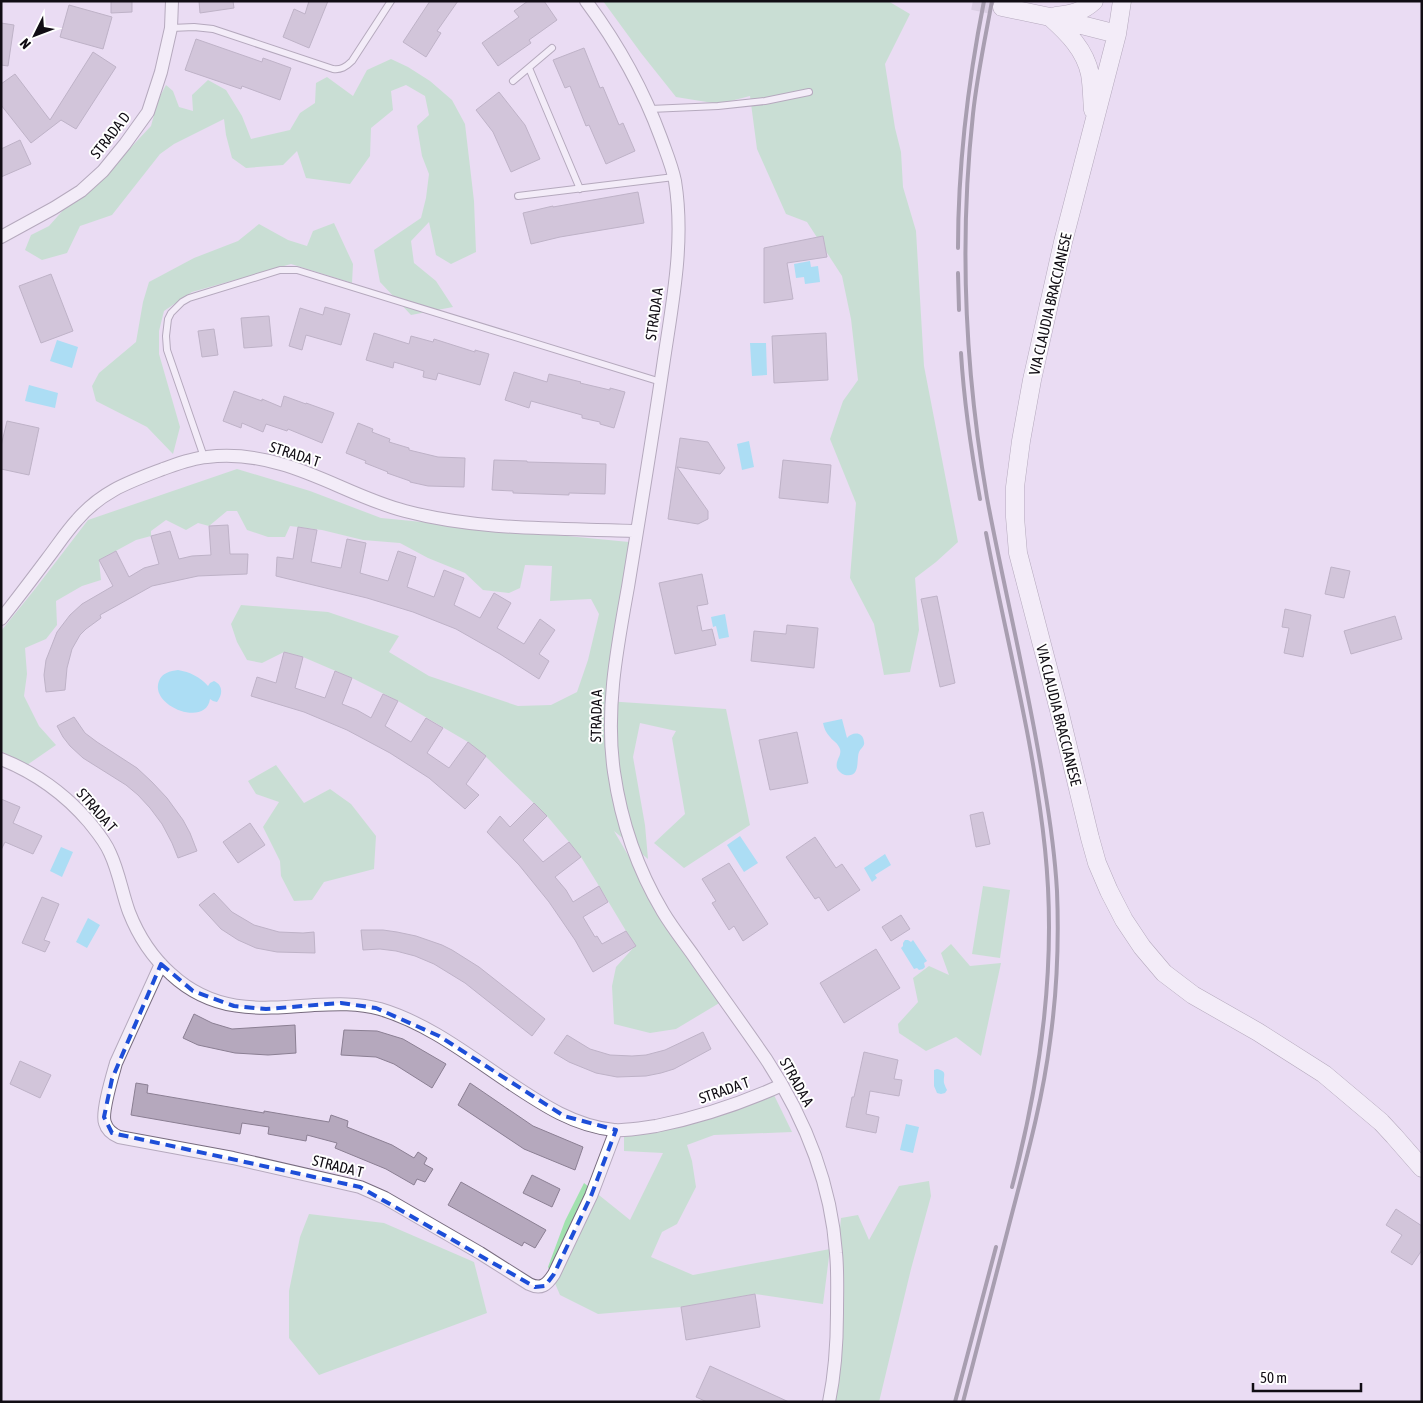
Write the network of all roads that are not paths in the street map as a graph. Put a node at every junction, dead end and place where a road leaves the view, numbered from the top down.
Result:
1 (172, 1) edge
2 (391, 1) edge
3 (586, 1) edge
4 (1094, 1) edge
5 (1122, 1) edge
6 (1002, 7) tunnel mouth
7 (1050, 17) junction
8 (171, 28) junction
9 (1117, 34) junction
10 (552, 48) dead end
11 (529, 68) junction
12 (513, 81) dead end
13 (809, 92) dead end
14 (650, 109) junction
15 (1094, 122) junction
16 (674, 177) junction
17 (580, 189) junction
18 (518, 196) dead end
19 (1, 237) edge
20 (661, 382) junction
21 (204, 457) junction
22 (637, 531) junction
23 (1, 619) edge
24 (1, 759) edge
25 (161, 964) junction
26 (782, 1085) junction
27 (616, 1130) junction
28 (1422, 1168) edge
29 (829, 1402) edge

1 - 8 street, STRADA D
2 - 8 lane
3 - 14 street, STRADA A
4 - 7 main road
5 - 9 main road, VIA CLAUDIA BRACCIANESE
6 - 7 main road
7 - 9 main road
7 - 15 main road
8 - 19 street, STRADA D
9 - 15 main road, VIA CLAUDIA BRACCIANESE
10 - 11 lane
11 - 12 lane
11 - 17 lane
13 - 14 lane
14 - 16 street, STRADA A
15 - 28 main road, VIA CLAUDIA BRACCIANESE
16 - 17 lane
16 - 20 street, STRADA A
17 - 18 lane
20 - 21 lane
20 - 22 street, STRADA A
21 - 22 street, STRADA T
21 - 23 street, STRADA T
22 - 26 street, STRADA A
24 - 25 street, STRADA T
25 - 27 street, STRADA T
25 - 27 street, STRADA T
26 - 27 street, STRADA T
26 - 29 street, STRADA A

